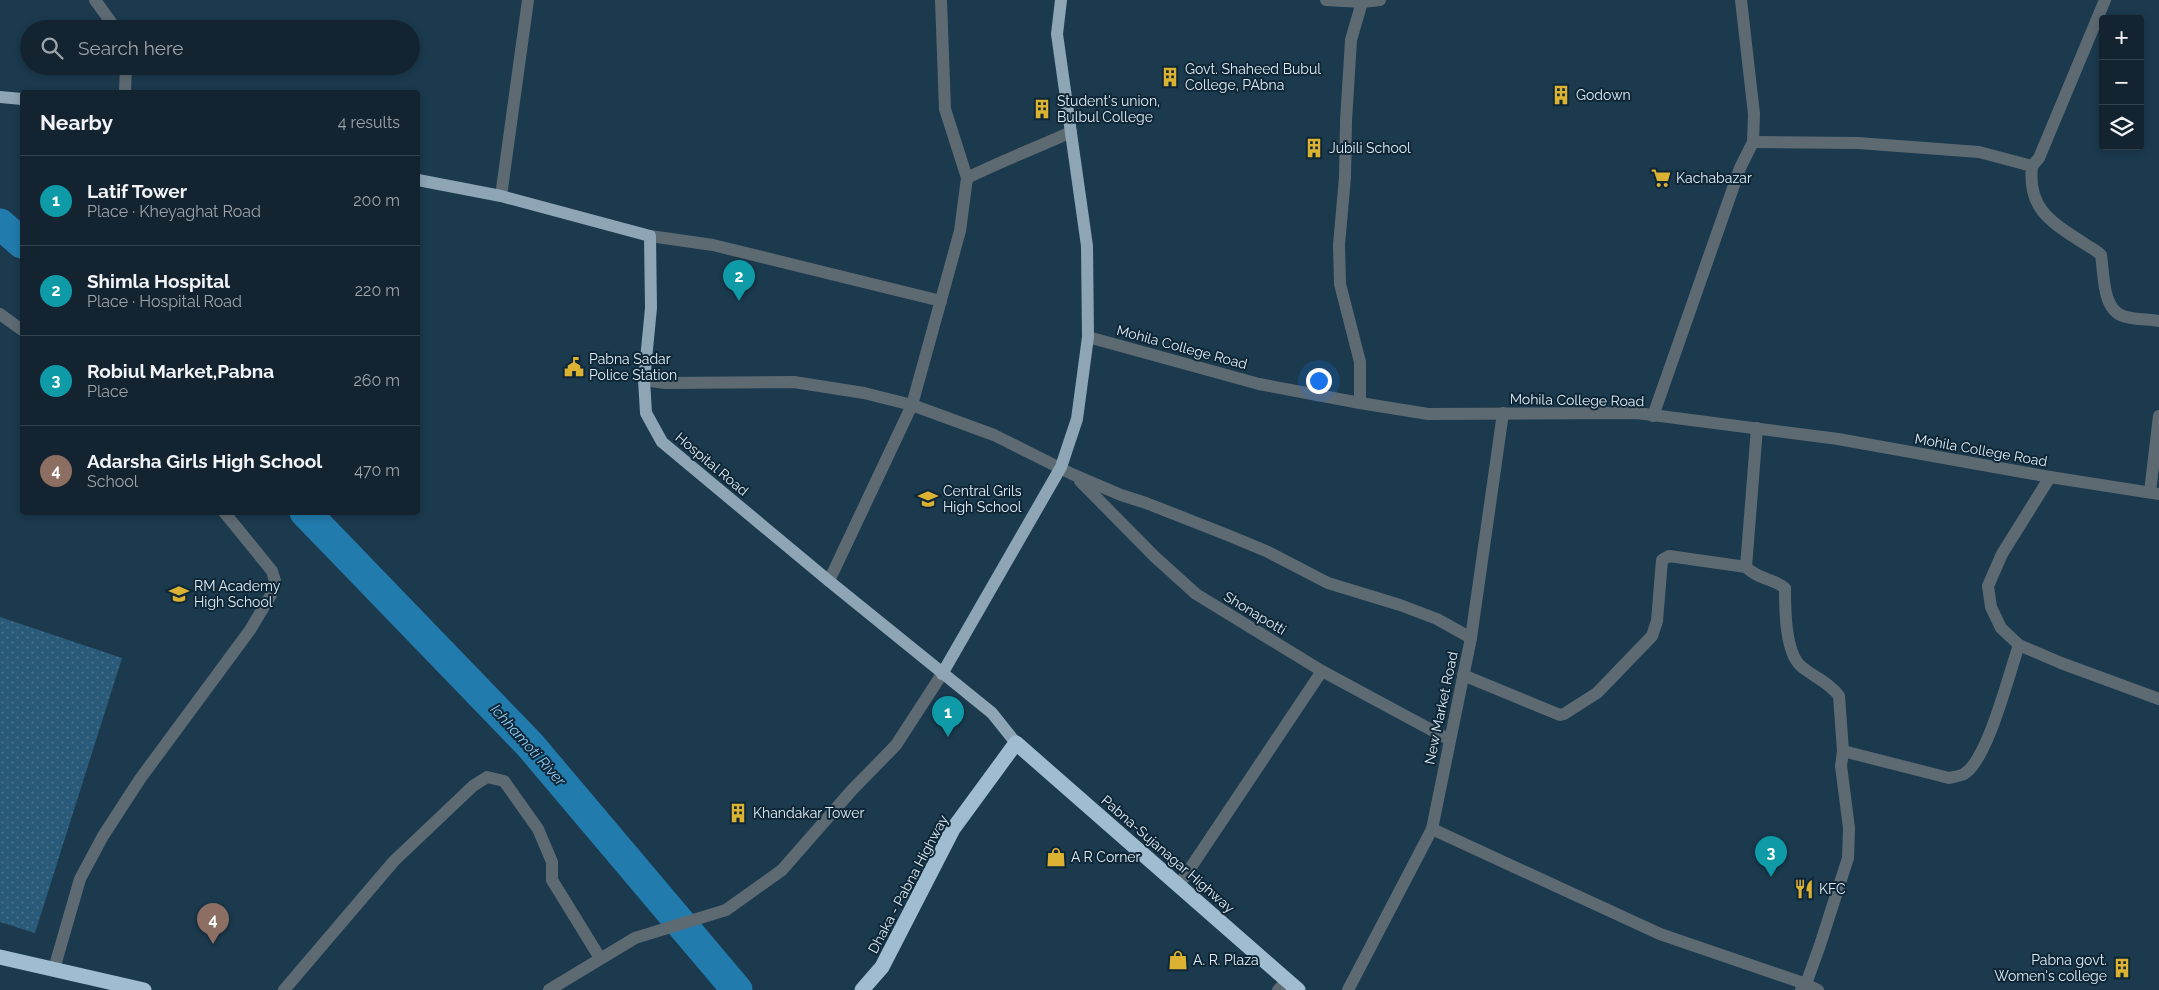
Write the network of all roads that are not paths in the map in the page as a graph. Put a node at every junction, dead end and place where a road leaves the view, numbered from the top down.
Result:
1 (95, 0) edge
2 (528, 0) edge
3 (941, 0) edge
4 (1061, 0) edge
5 (1326, 0) edge
6 (1343, 0) edge
7 (1380, 0) edge
8 (1741, 0) edge
9 (2105, 0) edge
10 (1362, 2) junction
11 (109, 20) edge
12 (126, 75) edge
13 (125, 90) edge
14 (0, 97) edge
15 (20, 99) edge
16 (1071, 132) junction
17 (1753, 142) junction
18 (2032, 166) junction
19 (967, 178) junction
20 (420, 180) edge
21 (501, 196) junction
22 (650, 236) junction
23 (941, 301) junction
24 (0, 314) edge
25 (2159, 321) edge
26 (20, 329) edge
27 (1088, 337) junction
28 (644, 380) junction
29 (1360, 404) junction
30 (912, 405) junction
31 (1503, 413) junction
32 (1653, 416) junction
33 (2159, 416) edge
34 (1757, 428) junction
35 (1067, 470) junction
36 (2050, 477) junction
37 (2155, 493) edge
38 (226, 515) edge
39 (1746, 567) junction
40 (829, 581) junction
41 (1471, 638) junction
42 (2019, 644) junction
43 (1322, 671) junction
44 (942, 674) junction
45 (1463, 675) junction
46 (2159, 699) edge
47 (1450, 740) junction
48 (1016, 743) junction
49 (1843, 750) junction
50 (1432, 829) junction
51 (1179, 886) junction
52 (0, 957) edge
53 (600, 958) junction
54 (54, 969) junction
55 (1288, 987) edge
56 (1804, 987) edge
57 (141, 990) edge
58 (284, 990) edge
59 (549, 990) edge
60 (862, 990) edge
61 (1348, 990) edge
62 (1818, 990) edge

1 - 11 street
2 - 21 street
3 - 19 street
4 - 16 main road
5 - 6 street
6 - 10 street
7 - 10 street
8 - 17 street
9 - 18 street
10 - 29 street
12 - 13 street
14 - 15 main road
16 - 19 street
16 - 27 main road
17 - 18 street
17 - 32 street
18 - 25 street
19 - 23 street
20 - 21 main road
21 - 22 main road
22 - 23 street
22 - 28 main road, Hospital Road
23 - 30 street
24 - 26 street
27 - 29 street, Mohila College Road
27 - 35 main road
28 - 30 street
28 - 40 main road, Hospital Road
29 - 31 street, Mohila College Road
30 - 35 street
30 - 40 street
31 - 32 street, Mohila College Road
31 - 41 street, New Market Road
32 - 34 street, Mohila College Road
33 - 37 street
34 - 36 street, Mohila College Road
34 - 39 street
35 - 41 street
35 - 43 street, Shonapotti
35 - 44 main road
36 - 37 street, Mohila College Road
36 - 42 street
38 - 54 street
39 - 45 street
39 - 49 street
40 - 44 main road, Hospital Road
41 - 45 street, New Market Road
42 - 46 street
42 - 49 street
43 - 47 street, Shonapotti
43 - 51 street
44 - 48 main road, Hospital Road
44 - 53 street
45 - 47 street, New Market Road
47 - 50 street, New Market Road
48 - 51 highway, Pabna-Sujanagar Highway
48 - 60 highway, Dhaka - Pabna Highway
49 - 56 street
50 - 56 street
50 - 61 street, New Market Road
51 - 55 highway, Pabna-Sujanagar Highway
52 - 54 highway
53 - 58 street
53 - 59 street
54 - 57 highway
56 - 62 street

